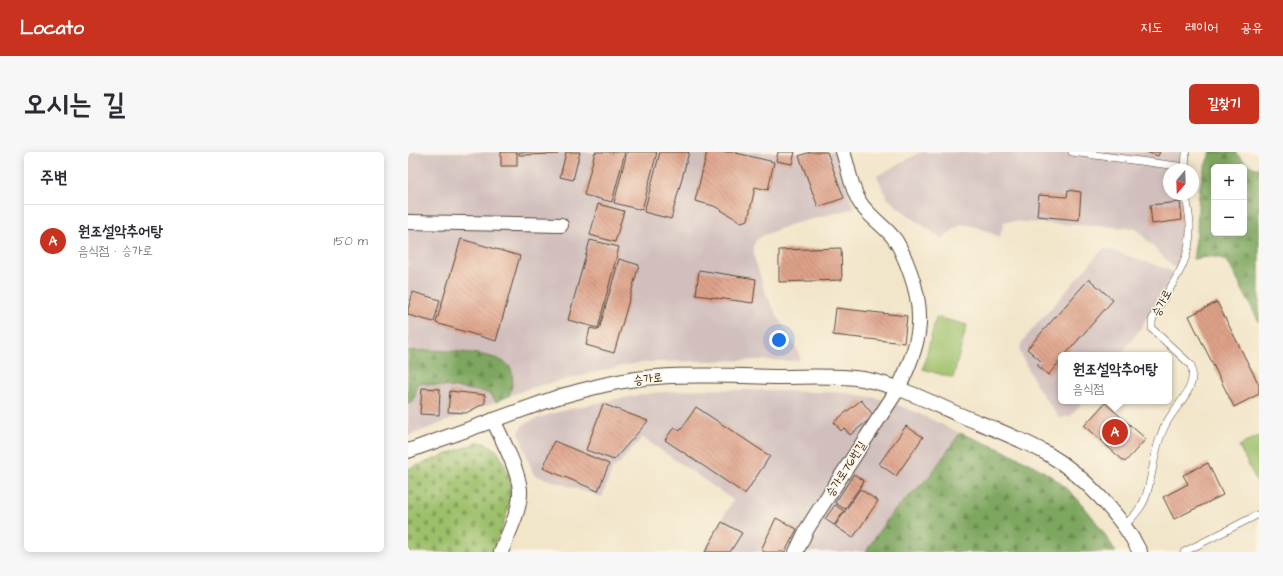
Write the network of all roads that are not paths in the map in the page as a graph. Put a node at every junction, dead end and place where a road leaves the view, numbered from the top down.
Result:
1 (844, 152) edge
2 (1072, 152) edge
3 (1186, 152) edge
4 (1185, 164) edge
5 (1163, 166) edge
6 (1187, 200) edge
7 (408, 222) edge
8 (561, 225) dead end
9 (898, 388) junction
10 (493, 420) junction
11 (408, 452) edge
12 (1259, 514) edge
13 (1124, 526) junction
14 (501, 552) edge
15 (796, 552) edge
16 (1140, 552) edge
17 (1184, 552) edge

1 - 9 street
2 - 5 lane
3 - 4 lane
6 - 13 lane, 승가로
7 - 8 street
9 - 10 street, 승가로
9 - 13 street, 승가로
9 - 15 street, 승가로76번길
10 - 11 street, 승가로
10 - 14 street
12 - 17 lane
13 - 16 street, 승가로

